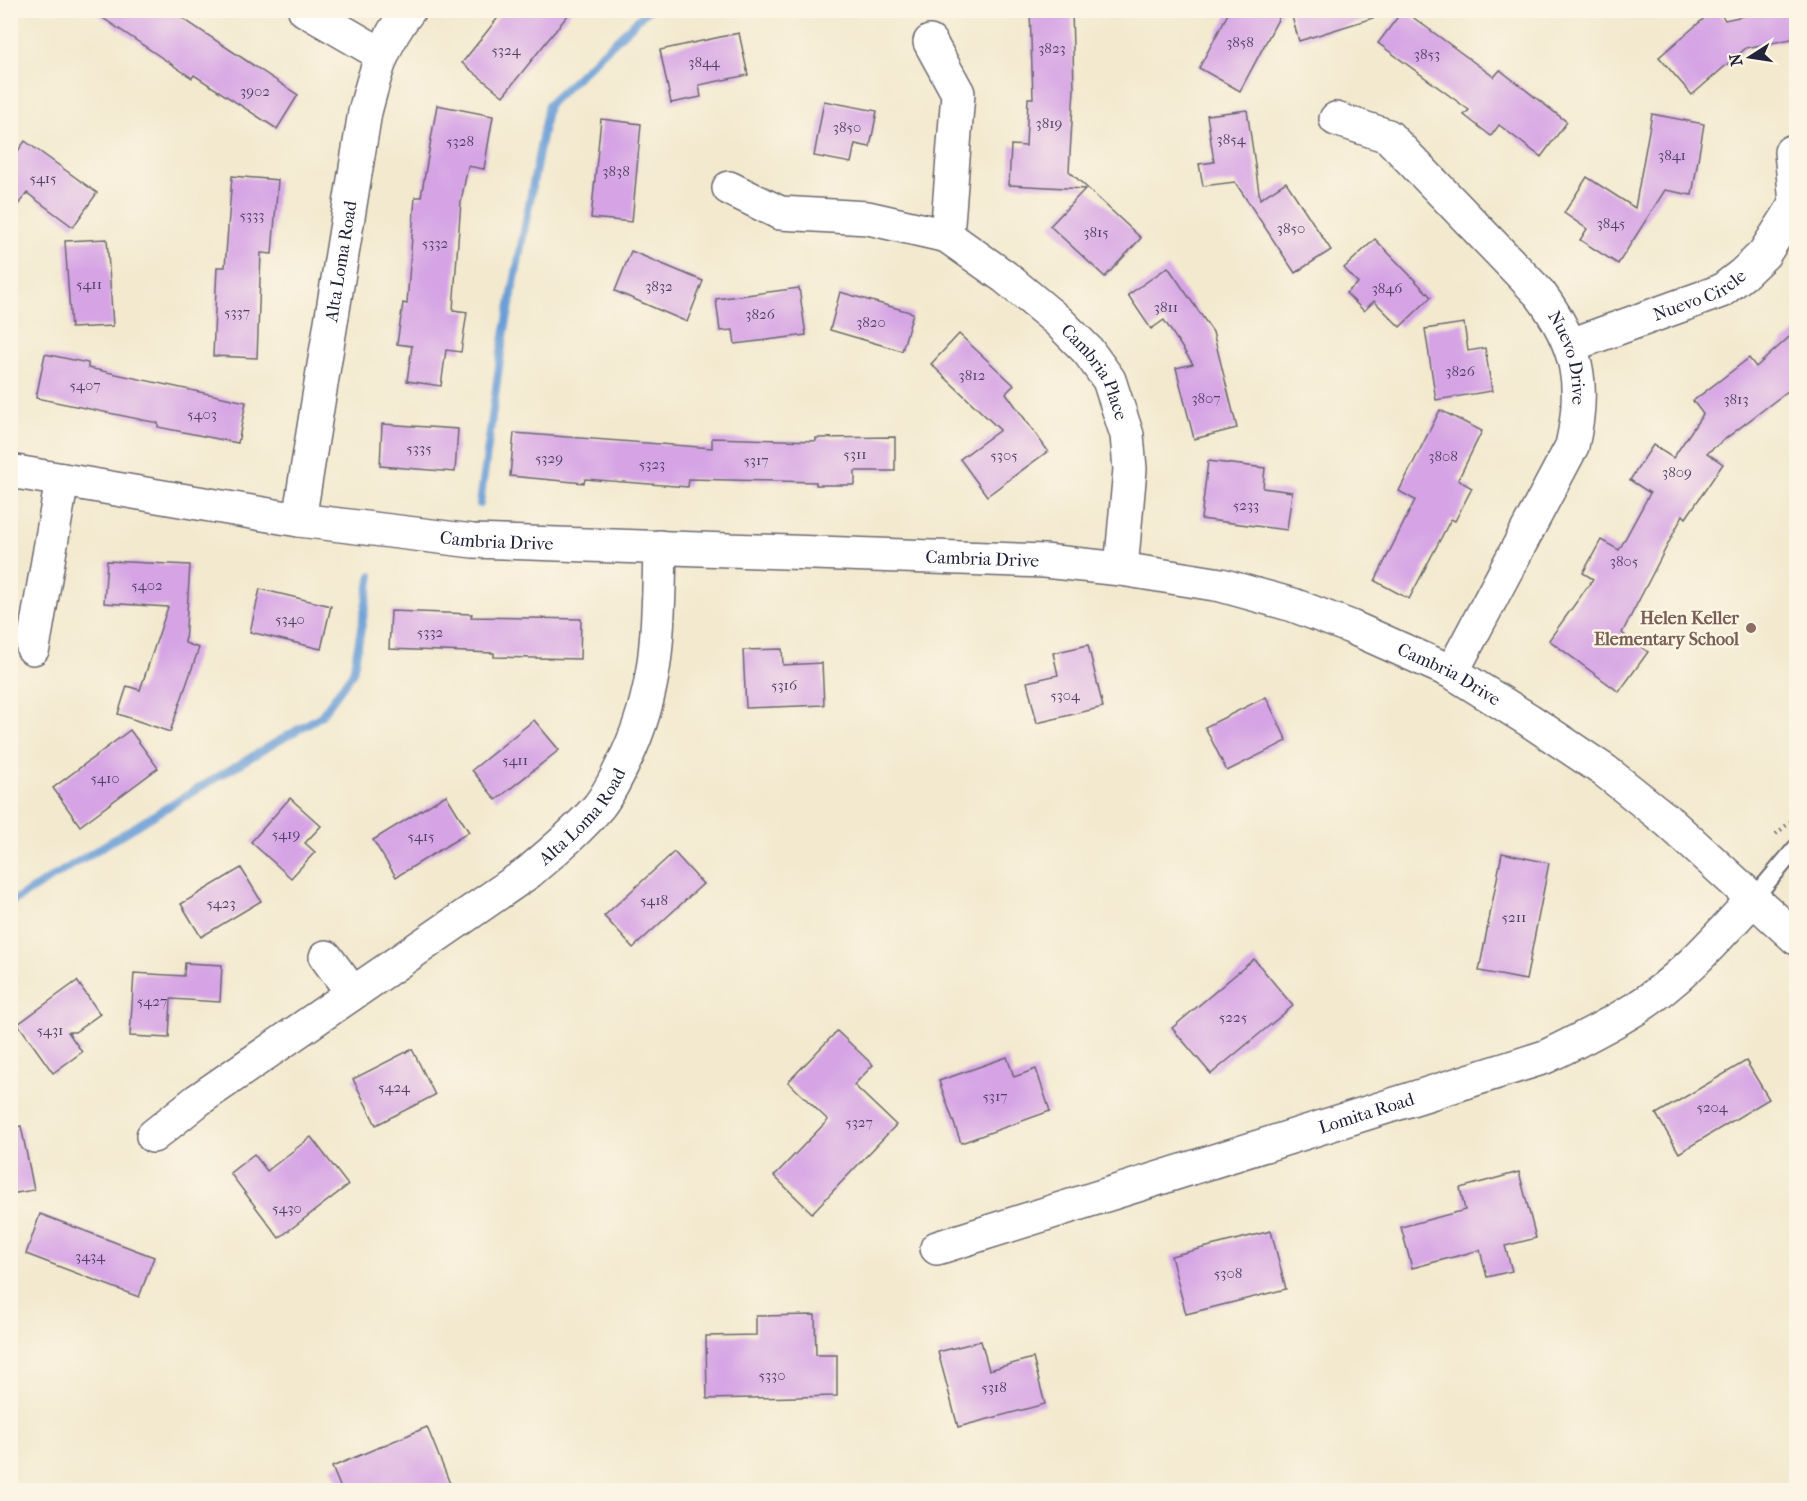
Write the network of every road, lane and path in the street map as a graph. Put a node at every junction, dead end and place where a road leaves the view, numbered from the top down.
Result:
1 (305, 10) edge
2 (409, 10) edge
3 (930, 42) dead end
4 (381, 54) junction
5 (1336, 119) dead end
6 (1791, 152) dead end
7 (729, 188) dead end
8 (1797, 203) edge
9 (947, 236) junction
10 (1570, 345) junction
11 (10, 471) edge
12 (62, 480) junction
13 (298, 520) junction
14 (660, 547) junction
15 (1121, 568) junction
16 (33, 648) dead end
17 (1452, 672) junction
18 (1797, 848) edge
19 (1753, 899) junction
20 (1797, 938) edge
21 (326, 957) dead end
22 (352, 992) junction
23 (153, 1136) dead end
24 (937, 1248) dead end

1 - 4 street
2 - 4 street, Alta Loma Road
3 - 9 street
4 - 13 street, Alta Loma Road
5 - 10 street, Nuevo Drive
6 - 8 street, Nuevo Circle
7 - 9 street, Cambria Place
8 - 10 street, Nuevo Circle
9 - 15 street, Cambria Place
10 - 17 street, Nuevo Drive
11 - 12 street, Cambria Drive
12 - 13 street, Cambria Drive
12 - 16 street
13 - 14 street, Cambria Drive
14 - 15 street, Cambria Drive
14 - 22 street, Alta Loma Road
15 - 17 street, Cambria Drive
17 - 19 street, Cambria Drive
18 - 19 lane
19 - 20 street, Cambria Drive
19 - 24 street, Lomita Road
21 - 22 street
22 - 23 street, Alta Loma Road

